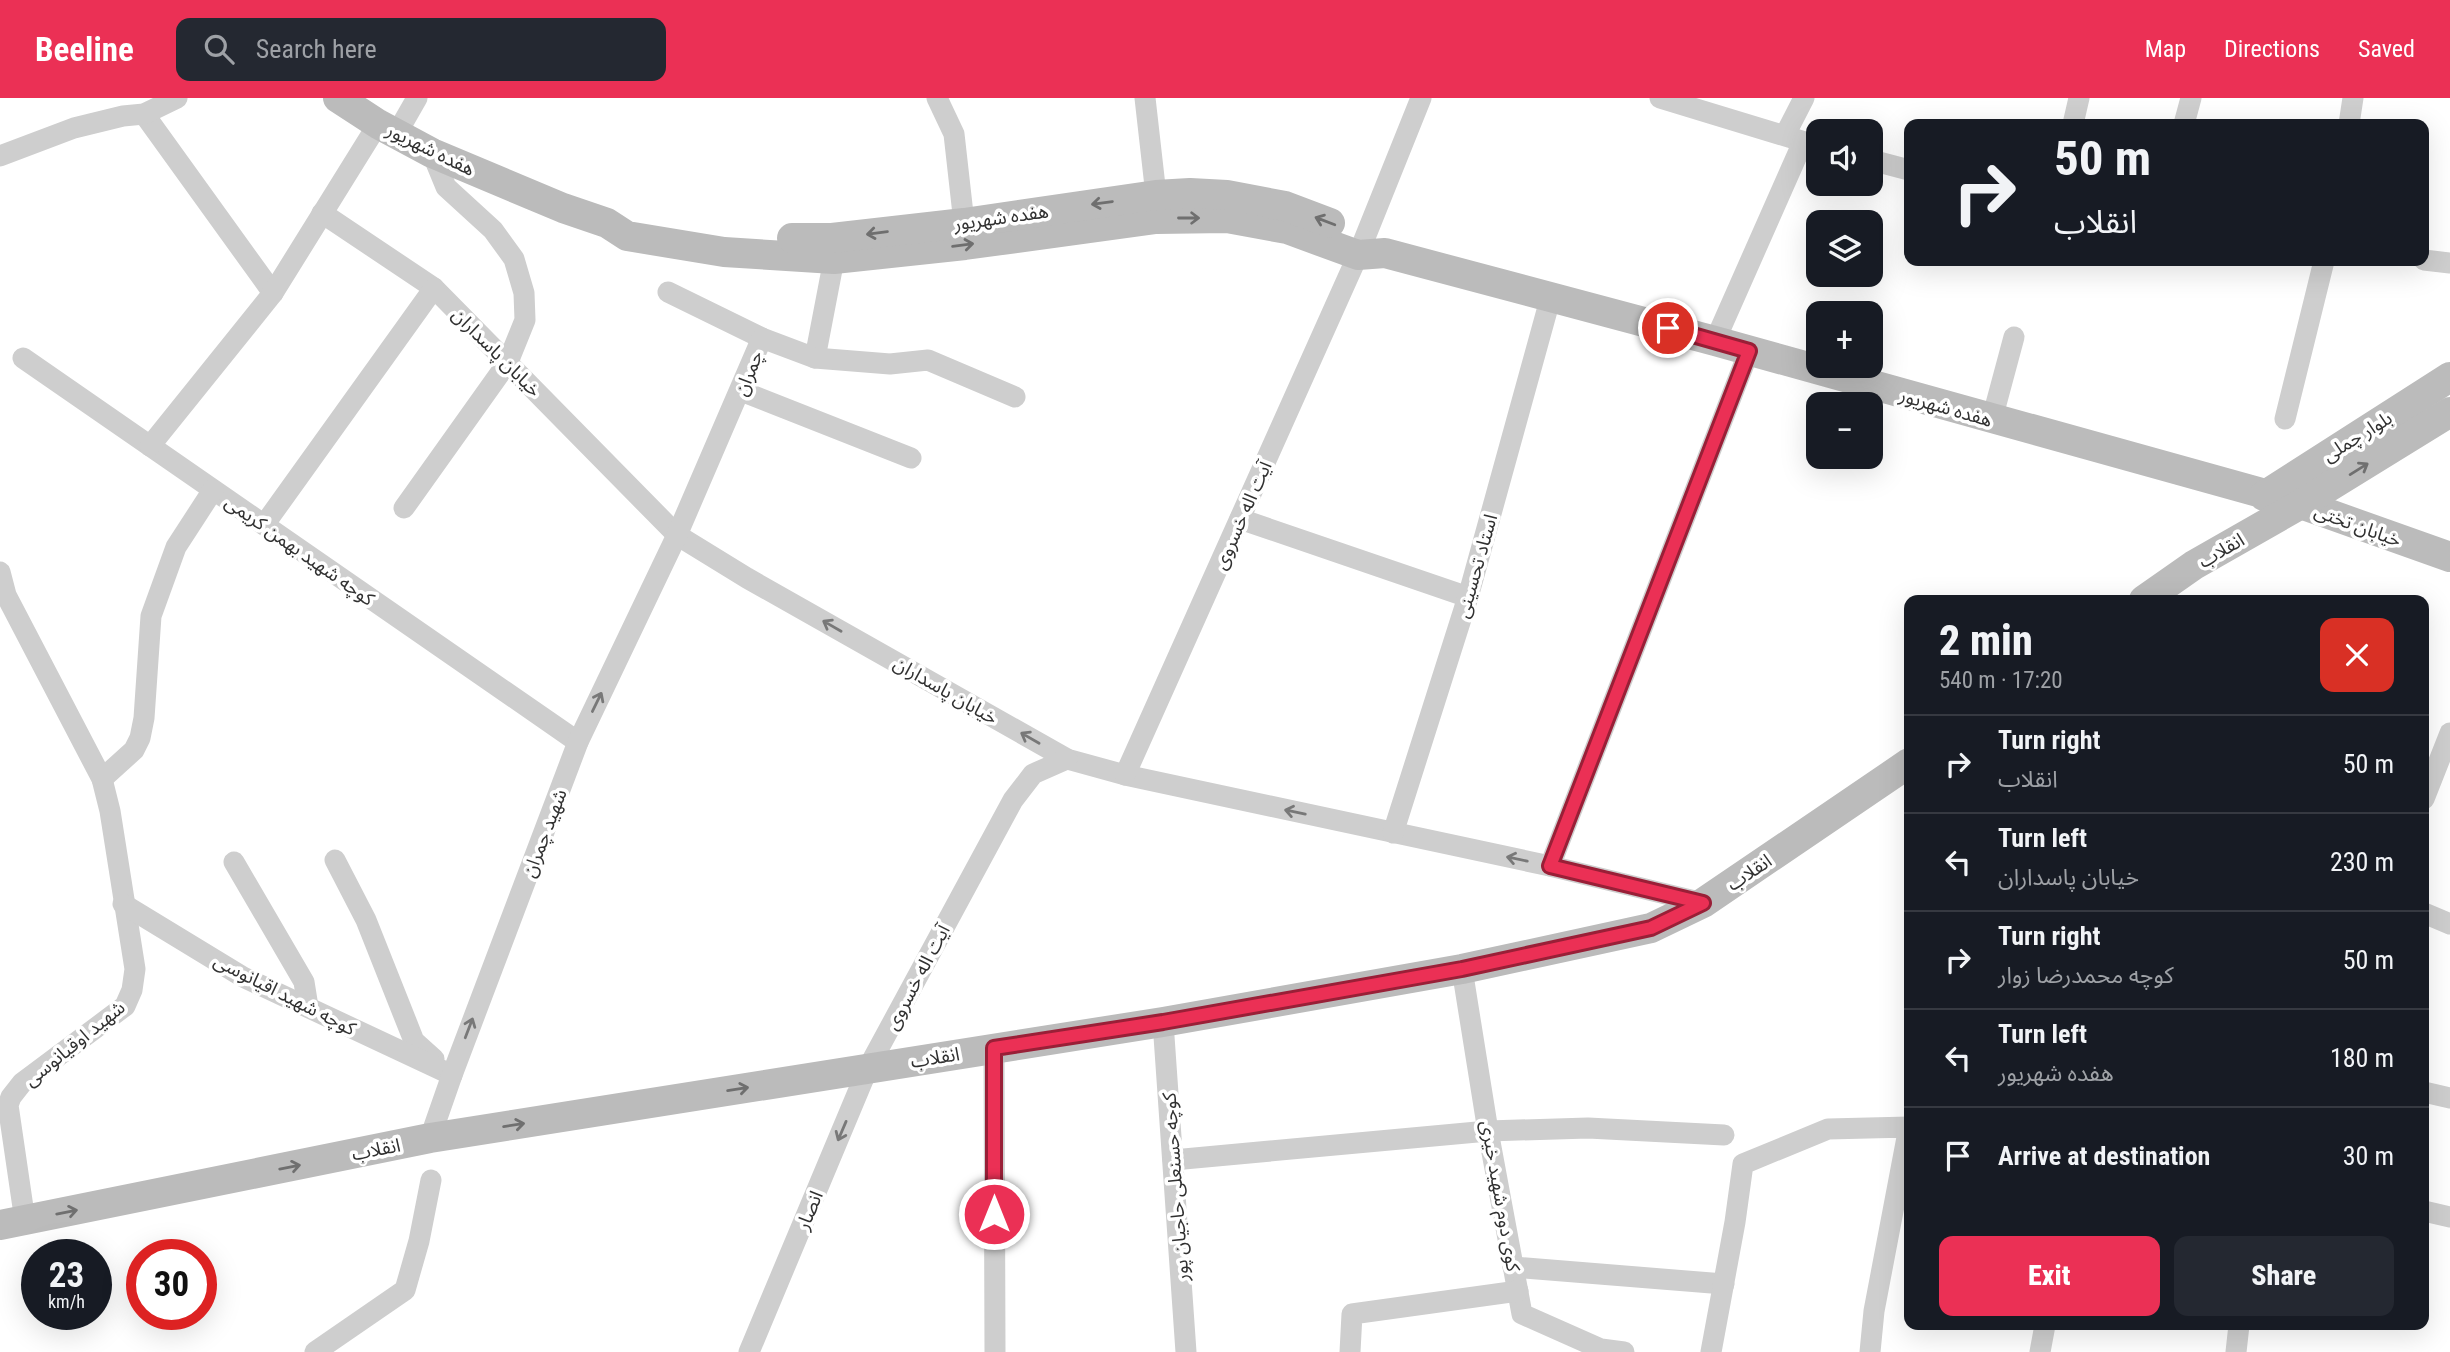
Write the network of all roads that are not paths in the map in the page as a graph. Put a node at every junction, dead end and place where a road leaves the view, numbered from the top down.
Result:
1 (177, 98) edge
2 (338, 98) edge
3 (417, 98) edge
4 (937, 98) edge
5 (1145, 98) edge
6 (1421, 98) edge
7 (1660, 98) edge
8 (1804, 98) edge
9 (2079, 98) edge
10 (2191, 98) edge
11 (2353, 98) edge
12 (1697, 104) edge
13 (127, 109) edge
14 (2074, 119) edge
15 (2185, 119) edge
16 (2350, 119) edge
17 (388, 129) junction
18 (1802, 141) edge
19 (432, 153) junction
20 (0, 156) edge
21 (1883, 163) edge
22 (1904, 169) edge
23 (1156, 195) junction
24 (322, 213) junction
25 (607, 223) junction
26 (964, 223) junction
27 (1370, 248) junction
28 (834, 259) junction
29 (2429, 261) edge
30 (2450, 263) edge
31 (2323, 266) edge
32 (434, 288) junction
33 (668, 292) dead end
34 (273, 293) junction
35 (1551, 296) junction
36 (2014, 337) dead end
37 (762, 338) junction
38 (1715, 341) junction
39 (1749, 351) junction
40 (23, 358) dead end
41 (815, 358) junction
42 (508, 362) junction
43 (2450, 377) edge
44 (741, 391) junction
45 (1015, 397) dead end
46 (2450, 412) edge
47 (1992, 419) junction
48 (2285, 419) dead end
49 (150, 446) junction
50 (911, 458) dead end
51 (213, 490) junction
52 (2264, 496) junction
53 (2301, 505) junction
54 (404, 508) dead end
55 (1240, 519) junction
56 (264, 525) junction
57 (677, 535) junction
58 (2450, 557) edge
59 (0, 572) edge
60 (2151, 595) edge
61 (1468, 597) junction
62 (2450, 733) edge
63 (578, 742) junction
64 (1067, 759) junction
65 (1904, 766) edge
66 (1125, 775) junction
67 (103, 779) junction
68 (2429, 786) edge
69 (1393, 833) junction
70 (335, 860) dead end
71 (234, 862) dead end
72 (1550, 866) junction
73 (1703, 903) junction
74 (123, 904) junction
75 (2429, 915) edge
76 (2450, 924) edge
77 (1462, 969) junction
78 (308, 1007) junction
79 (1163, 1022) junction
80 (994, 1048) junction
81 (868, 1068) junction
82 (452, 1075) junction
83 (2429, 1093) edge
84 (2450, 1098) edge
85 (1904, 1127) edge
86 (1489, 1131) junction
87 (1724, 1135) dead end
88 (430, 1139) junction
89 (1904, 1153) edge
90 (1173, 1160) junction
91 (431, 1180) dead end
92 (2429, 1212) edge
93 (2450, 1217) edge
94 (13, 1223) edge
95 (1513, 1267) junction
96 (1724, 1284) junction
97 (1518, 1291) junction
98 (2044, 1330) edge
99 (2238, 1330) edge
100 (1600, 1351) edge
101 (315, 1352) edge
102 (749, 1352) edge
103 (995, 1352) edge
104 (1186, 1352) edge
105 (1350, 1352) edge
106 (1624, 1352) edge
107 (1711, 1352) edge
108 (1870, 1352) edge
109 (2040, 1352) edge
110 (2236, 1352) edge

1 - 13 street
2 - 17 main road, هفده شهریور
3 - 17 street
4 - 26 street
5 - 23 street
6 - 27 street, آیت اله خسروی
7 - 12 street
8 - 18 street
9 - 14 street
10 - 15 street
11 - 16 street
12 - 18 street
13 - 20 street
13 - 34 street
17 - 19 main road, هفده شهریور
17 - 24 street
18 - 38 street
19 - 25 main road, هفده شهریور
19 - 42 street
21 - 22 street
23 -> 26 main road, هفده شهریور
27 -> 23 main road, هفده شهریور
24 - 32 street, خیابان پاسداران
24 - 34 street
26 -> 25 main road, هفده شهریور
25 - 28 main road, هفده شهریور
28 -> 27 main road, هفده شهریور
27 - 35 main road, هفده شهریور
27 - 55 street, آیت اله خسروی
28 - 41 street
29 - 30 street
31 - 48 street
32 - 42 street, خیابان پاسداران
32 - 56 street
33 - 37 street
34 - 49 street
35 - 38 main road, هفده شهریور
35 - 61 street, استاد تحسینی
36 - 47 street
37 - 41 street, چمران
37 - 44 street, چمران
38 - 39 main road, هفده شهریور
39 - 47 main road, هفده شهریور
39 - 72 street
40 - 49 street, کوچه شهید بهمن کریمی
41 - 45 street, چمران
42 - 54 street
42 - 57 street, خیابان پاسداران
43 - 52 main road, بلوار چملی
44 - 50 street
44 - 57 street, چمران
53 -> 46 main road, بلوار چملی
47 - 52 main road, هفده شهریور
49 - 51 street, کوچه شهید بهمن کریمی
51 - 56 street, کوچه شهید بهمن کریمی
51 - 67 street
52 - 53 main road, خیابان تختی
53 - 58 main road, خیابان تختی
53 - 60 main road, انقلاب
55 - 61 street
55 - 66 street, آیت اله خسروی
56 - 63 street, کوچه شهید بهمن کریمی
63 -> 57 street, شهید چمران
64 -> 57 street, خیابان پاسداران
59 - 67 street, شهید اوقیانوسی
61 - 69 street, استاد تحسینی
62 - 68 street
82 -> 63 street, شهید چمران
64 - 66 street, خیابان پاسداران
64 - 81 street, آیت اله خسروی
65 - 73 main road, انقلاب
69 -> 66 street, خیابان پاسداران
67 - 74 street, شهید اوقیانوسی
72 -> 69 street, خیابان پاسداران
70 - 82 street
71 - 78 street
72 - 73 street, خیابان پاسداران
73 - 77 main road, انقلاب
74 - 78 street, کوچه شهید اقیانوسی
74 - 94 street, شهید اوقیانوسی
75 - 76 street
77 - 79 main road, انقلاب
77 - 86 street, کوی دوم شهید خیری
78 - 82 street, کوچه شهید اقیانوسی
79 - 80 main road, انقلاب
79 - 90 street, کوچه حسنعلی حاجیان پور
80 - 81 main road, انقلاب
80 - 103 street
88 -> 81 main road, انقلاب
81 -> 102 street, انصار
82 - 88 street, شهید چمران
83 - 84 street
85 - 96 street
86 - 87 street
86 - 90 street
86 - 95 street, کوی دوم شهید خیری
94 -> 88 main road, انقلاب
89 - 108 street
90 - 104 street, کوچه حسنعلی حاجیان پور
91 - 101 street
92 - 93 street
95 - 96 street
95 - 97 street, کوی دوم شهید خیری
96 - 107 street
97 - 100 street, کوی دوم شهید خیری
97 - 105 street
98 - 109 street
99 - 110 street
100 - 106 street, کوی دوم شهید خیری

